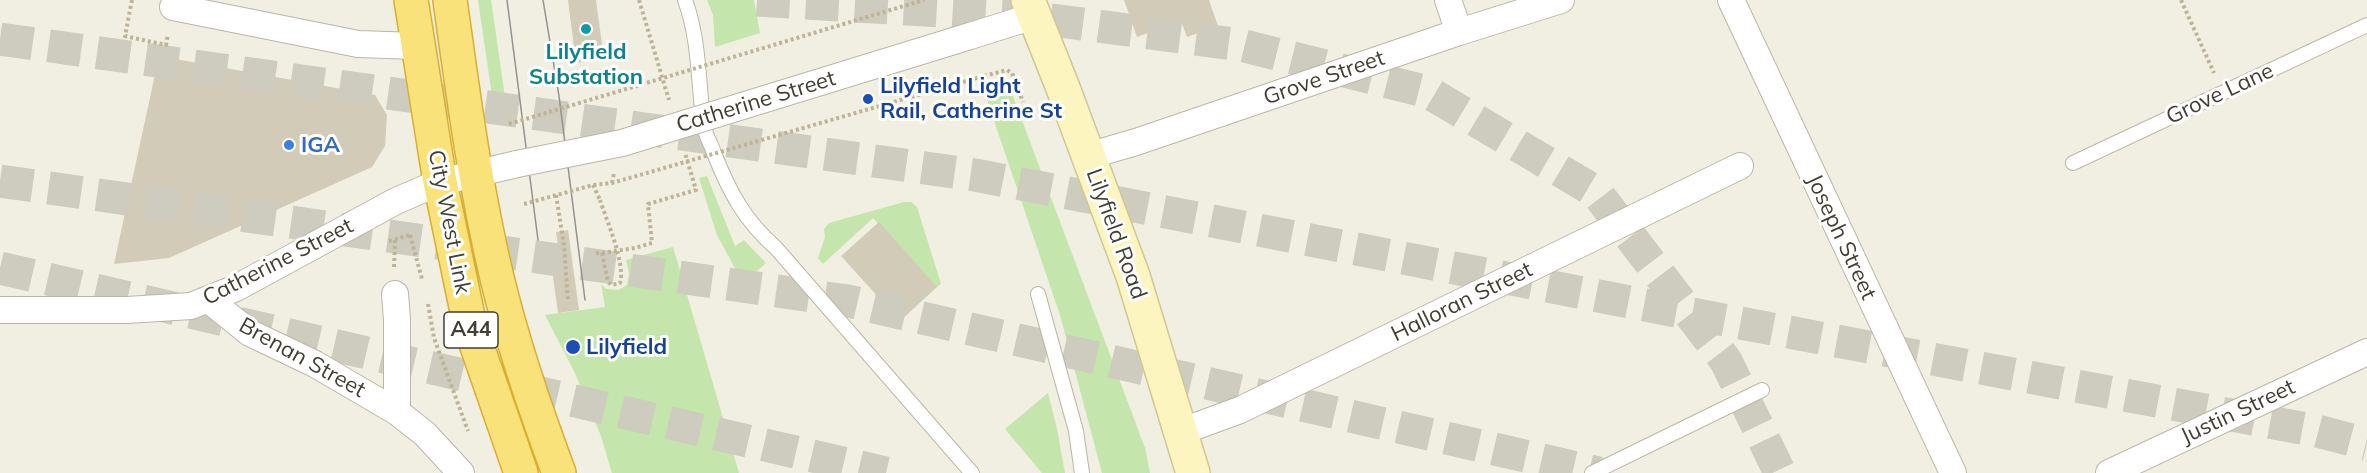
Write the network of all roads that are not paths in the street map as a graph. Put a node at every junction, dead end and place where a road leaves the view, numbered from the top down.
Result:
1 (411, 0) edge
2 (450, 0) edge
3 (685, 0) edge
4 (1448, 0) edge
5 (1561, 0) edge
6 (1731, 0) edge
7 (173, 7) road end
8 (1031, 8) edge
9 (2367, 25) edge
10 (1459, 32) junction
11 (417, 46) junction
12 (1088, 156) junction
13 (2073, 163) dead end
14 (1740, 166) dead end
15 (476, 173) junction
16 (440, 182) junction
17 (395, 294) dead end
18 (1038, 294) dead end
19 (209, 300) junction
20 (0, 310) edge
21 (2367, 352) edge
22 (1762, 390) dead end
23 (398, 412) junction
24 (1180, 432) junction
25 (461, 473) edge
26 (521, 473) edge
27 (559, 473) edge
28 (972, 473) edge
29 (1082, 473) edge
30 (1193, 473) edge
31 (1592, 473) edge
32 (1953, 473) edge
33 (2109, 473) edge

1 - 11 highway, City West Link / A44
2 - 15 highway, City West Link / A44
3 - 28 lane
4 - 10 street
5 - 10 street, Grove Street
6 - 32 street, Joseph Street
7 - 11 street
8 - 12 main road, Lilyfield Road
8 - 15 street, Catherine Street, bridge
9 - 13 lane, Grove Lane
10 - 12 street, Grove Street
11 - 16 highway, City West Link / A44
12 - 24 main road, Lilyfield Road
14 - 24 street, Halloran Street
15 - 16 street, Catherine Street
15 - 27 highway, City West Link / A44
16 - 19 street, Catherine Street
16 - 26 highway, City West Link / A44
17 - 23 street, Brenan Street
18 - 29 lane
19 - 20 street, Catherine Street
19 - 23 street, Brenan Street
21 - 33 street, Justin Street
22 - 31 lane
23 - 25 street, Brenan Street
24 - 30 main road, Lilyfield Road

